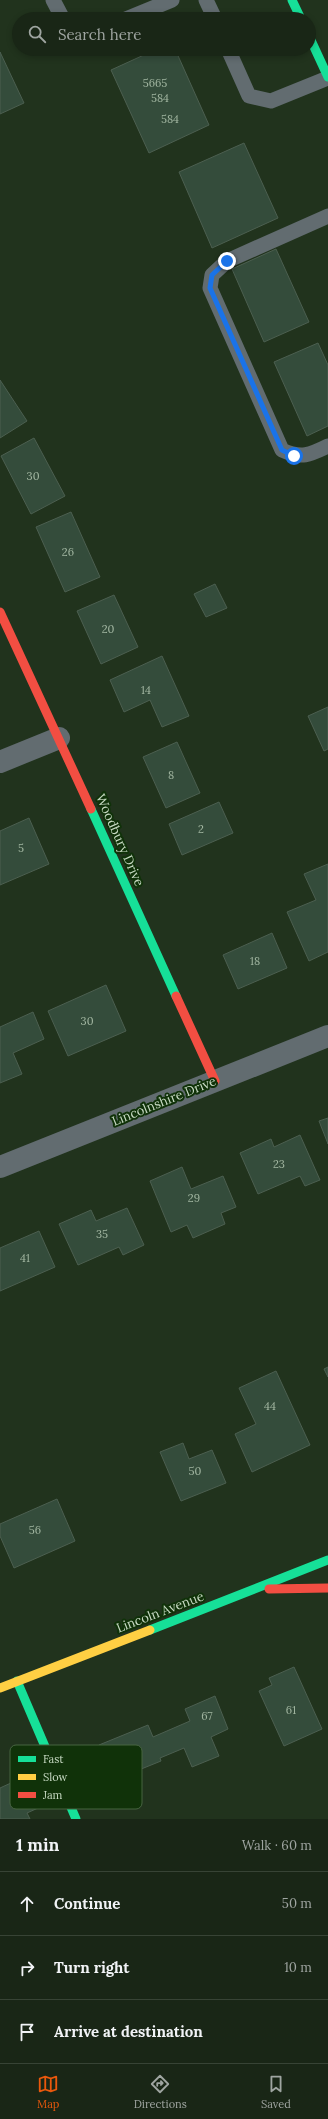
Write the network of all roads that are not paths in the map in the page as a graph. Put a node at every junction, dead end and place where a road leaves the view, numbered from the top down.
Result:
1 (53, 0) edge
2 (172, 0) edge
3 (206, 0) edge
4 (292, 0) edge
5 (59, 12) edge
6 (143, 12) edge
7 (212, 12) edge
8 (298, 12) edge
9 (316, 51) edge
10 (231, 56) edge
11 (328, 77) edge
12 (328, 216) edge
13 (328, 446) edge
14 (0, 612) edge
15 (60, 738) junction
16 (0, 762) edge
17 (328, 1036) edge
18 (215, 1081) junction
19 (0, 1167) edge
20 (328, 1560) edge
21 (328, 1588) edge
22 (258, 1589) junction
23 (17, 1681) junction
24 (0, 1688) edge
25 (44, 1745) edge
26 (72, 1809) edge
27 (76, 1819) edge

1 - 5 lane
2 - 6 lane
3 - 7 lane
4 - 8 main road
9 - 11 main road
10 - 11 lane
12 - 13 lane
14 - 15 main road, Woodbury Drive
15 - 16 street
15 - 18 main road, Woodbury Drive
17 - 18 street, Lincolnshire Drive
18 - 19 street, Lincolnshire Drive
20 - 22 main road, Lincoln Avenue
21 - 22 main road
22 - 23 main road, Lincoln Avenue
23 - 24 main road, Lincoln Avenue
23 - 25 main road
26 - 27 main road

